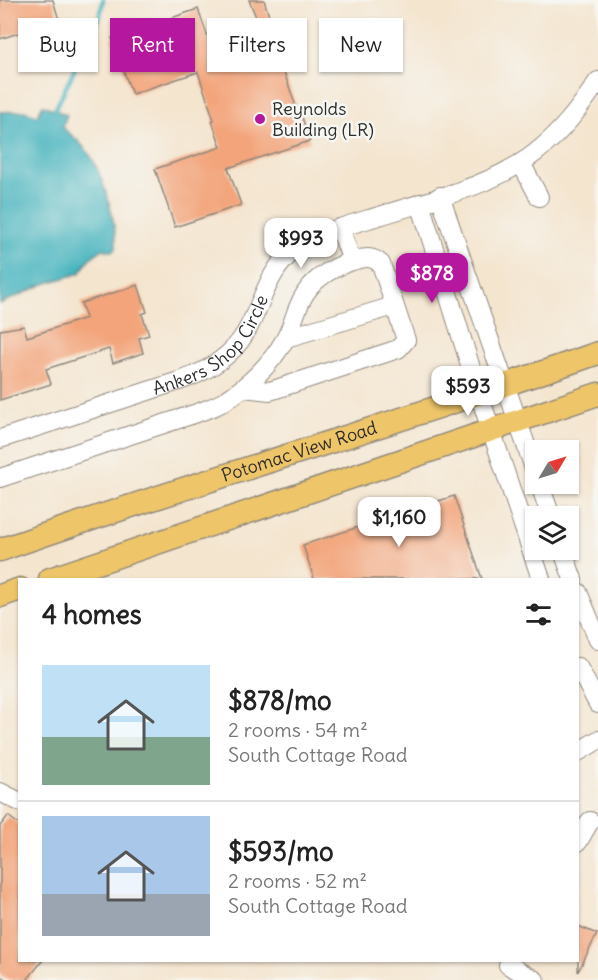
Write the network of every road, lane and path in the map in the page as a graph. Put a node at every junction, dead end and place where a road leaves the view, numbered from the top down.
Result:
1 (598, 81) edge
2 (520, 163) junction
3 (440, 196) junction
4 (539, 198) dead end
5 (420, 203) junction
6 (340, 228) junction
7 (351, 261) junction
8 (394, 306) junction
9 (286, 338) junction
10 (598, 353) edge
11 (504, 385) junction
12 (243, 388) junction
13 (479, 394) junction
14 (598, 394) edge
15 (517, 421) junction
16 (491, 430) junction
17 (0, 439) edge
18 (525, 443) edge
19 (0, 478) edge
20 (0, 550) edge
21 (566, 560) edge
22 (53, 578) edge
23 (541, 578) edge
24 (573, 578) edge
25 (18, 590) edge
26 (579, 594) edge
27 (0, 596) edge
28 (598, 640) edge
29 (579, 669) edge
30 (598, 704) edge
31 (598, 740) edge
32 (579, 751) edge
33 (0, 792) edge
34 (18, 801) edge
35 (590, 821) dead end
36 (579, 840) edge
37 (509, 962) edge
38 (535, 980) edge

1 - 2 street, Ankers Shop Circle
2 - 3 street, Ankers Shop Circle
2 - 4 street
3 - 5 street, Ankers Shop Circle
3 - 11 street
5 - 6 street, Ankers Shop Circle
5 - 13 street
6 - 7 street
6 - 17 street, Ankers Shop Circle
7 - 8 street
7 - 9 street
8 - 9 street
8 - 12 street
9 - 12 street
10 - 11 main road, Potomac View Road
11 - 13 main road, Potomac View Road
11 - 15 street
12 - 19 street
13 - 16 street
13 - 20 main road, Potomac View Road
14 - 15 main road
15 - 16 main road
15 - 18 street
16 - 22 main road
16 - 23 street
21 - 24 street
25 - 27 main road
26 - 28 street
29 - 30 street
31 - 32 street
33 - 34 street
35 - 36 street
37 - 38 street

